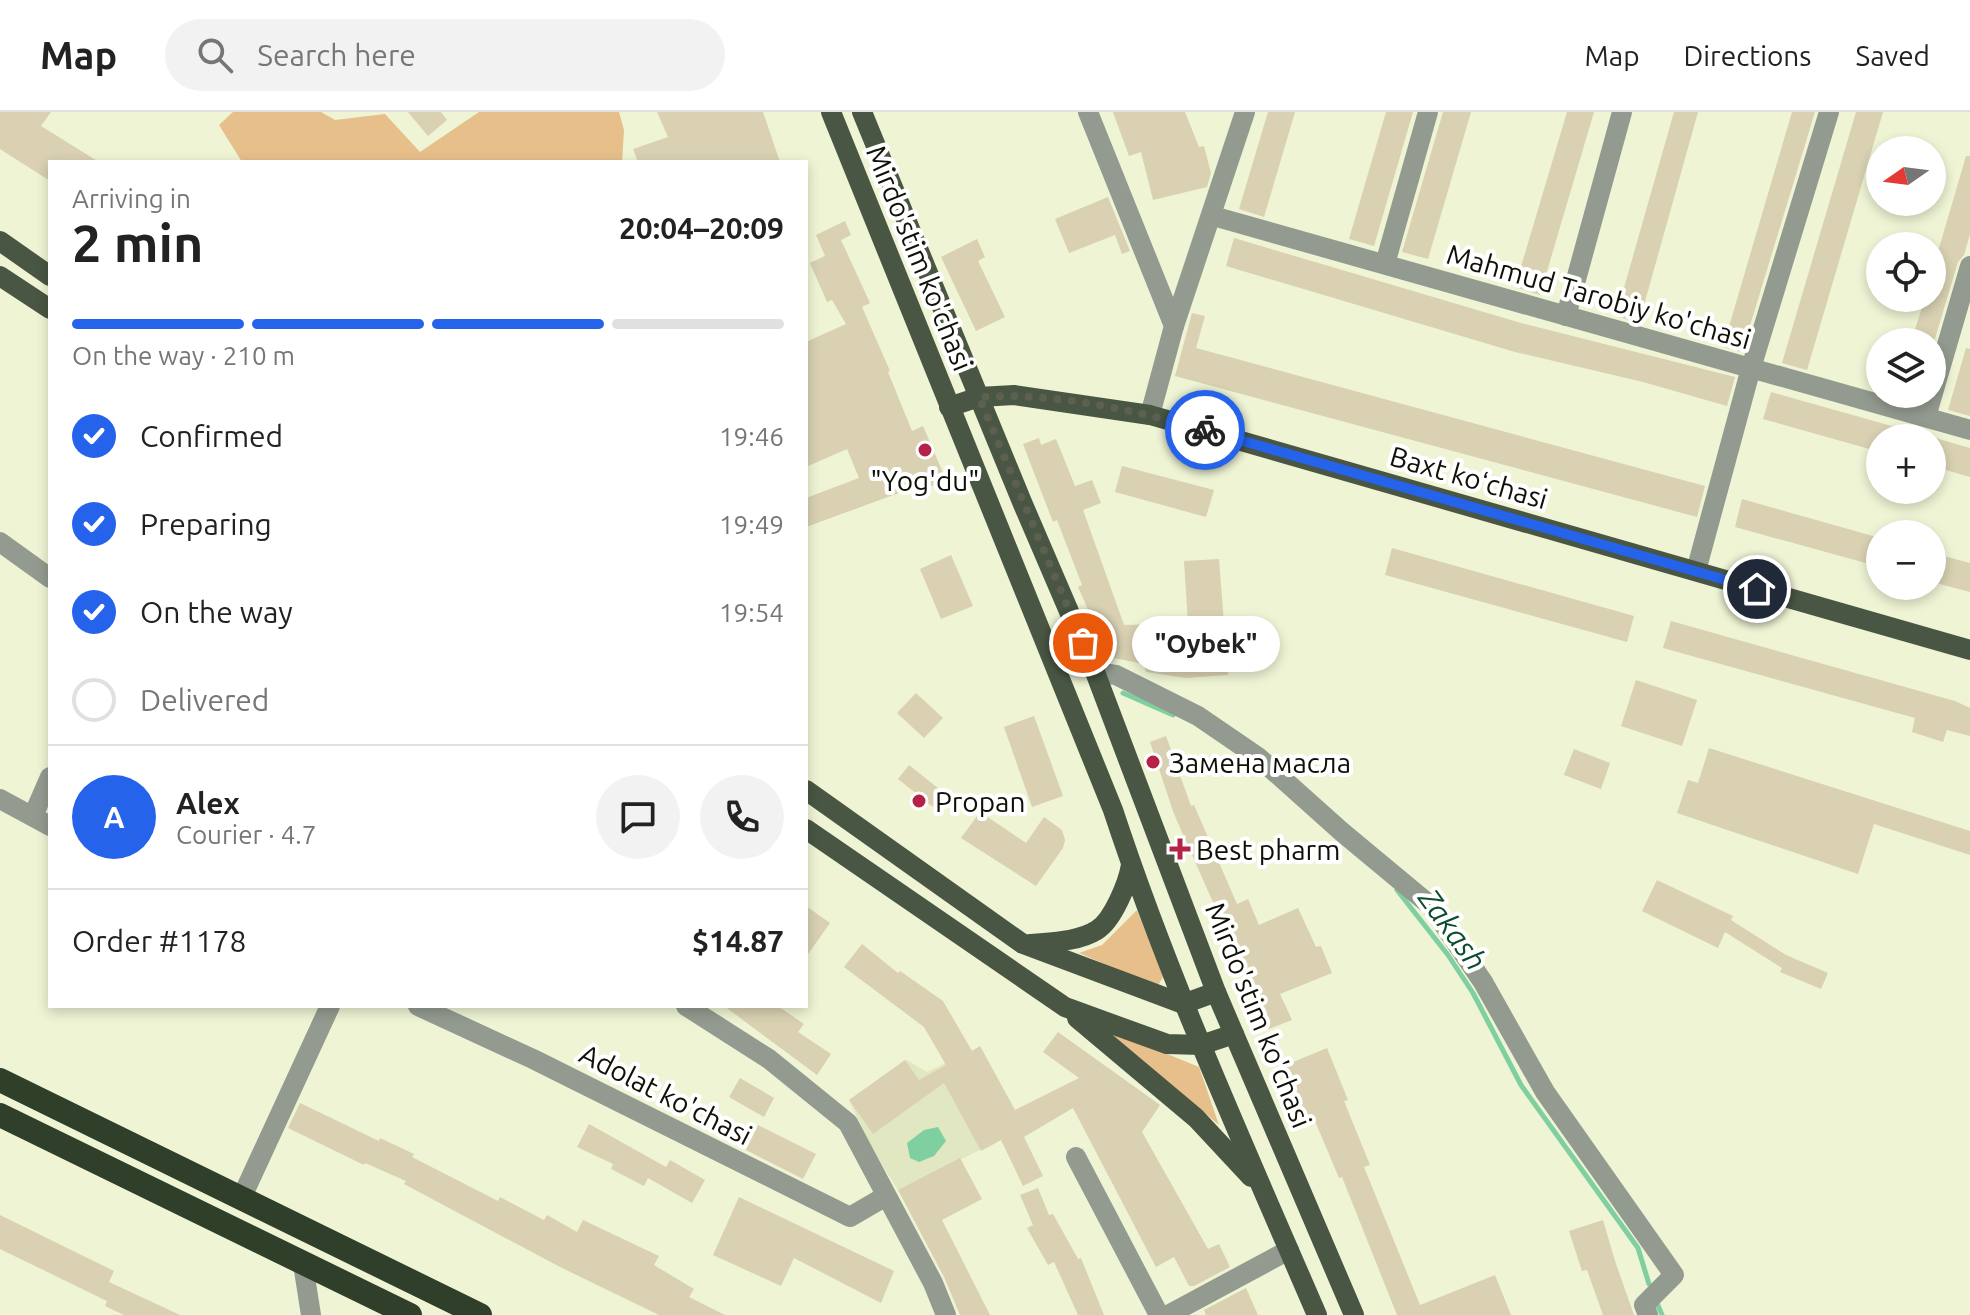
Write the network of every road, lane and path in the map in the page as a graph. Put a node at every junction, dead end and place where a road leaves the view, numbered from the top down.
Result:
1 (831, 112) edge
2 (862, 112) edge
3 (1088, 112) edge
4 (1245, 112) edge
5 (1428, 112) edge
6 (1622, 112) edge
7 (1829, 112) edge
8 (1213, 216) junction
9 (0, 241) edge
10 (1385, 264) junction
11 (1970, 266) edge
12 (48, 275) edge
13 (0, 276) edge
14 (48, 308) edge
15 (1566, 316) junction
16 (1174, 326) junction
17 (1751, 368) junction
18 (979, 397) junction
19 (949, 407) junction
20 (1150, 415) junction
21 (1926, 417) junction
22 (1970, 430) edge
23 (0, 542) edge
24 (1696, 571) junction
25 (48, 577) edge
26 (1970, 650) edge
27 (1095, 672) junction
28 (48, 787) edge
29 (808, 791) edge
30 (0, 799) edge
31 (41, 821) edge
32 (808, 830) edge
33 (1131, 865) junction
34 (1023, 944) junction
35 (1216, 992) junction
36 (1183, 1004) junction
37 (1065, 1007) junction
38 (329, 1008) edge
39 (422, 1008) edge
40 (689, 1008) edge
41 (1234, 1034) junction
42 (1201, 1045) junction
43 (0, 1080) edge
44 (0, 1115) edge
45 (1076, 1157) dead end
46 (1263, 1189) junction
47 (886, 1196) junction
48 (241, 1199) junction
49 (1289, 1250) junction
50 (303, 1264) junction
51 (311, 1315) edge
52 (410, 1315) edge
53 (480, 1315) edge
54 (946, 1315) edge
55 (1159, 1315) edge
56 (1168, 1315) edge
57 (1317, 1315) edge
58 (1354, 1315) edge
59 (1648, 1315) edge

1 - 19 main road, Mirdo'stim ko'chasi
2 - 18 main road, Mirdo'stim ko'chasi
3 - 16 street
4 - 8 street
5 - 10 street
6 - 15 street
7 - 17 street
8 - 10 street, Mahmud Tarobiy ko'chasi
8 - 16 street
9 - 12 main road
10 - 15 street, Mahmud Tarobiy ko'chasi
11 - 21 street
13 - 14 main road
15 - 17 street, Mahmud Tarobiy ko'chasi
16 - 20 street
17 - 21 street, Mahmud Tarobiy ko'chasi
17 - 24 street
18 - 19 main road, Baxt koʻchasi
18 - 20 main road, Baxt koʻchasi
18 - 27 main road, Mirdo'stim ko'chasi
19 - 33 main road, Mirdo'stim ko'chasi
20 - 24 main road, Baxt koʻchasi
21 - 22 street, Mahmud Tarobiy ko'chasi
23 - 25 street
24 - 26 main road, Baxt koʻchasi
27 - 35 main road, Mirdo'stim ko'chasi
27 - 59 street
28 - 31 street
29 - 34 main road
30 - 31 street
32 - 37 main road
33 - 34 main road
33 - 36 main road, Mirdo'stim ko'chasi
34 - 36 main road
35 - 36 main road
35 - 41 main road, Mirdo'stim ko'chasi
36 - 42 main road, Mirdo'stim ko'chasi
37 - 42 main road
37 - 46 main road
38 - 48 street
39 - 47 street, Adolat ko'chasi
40 - 47 street
41 - 42 main road
41 - 58 main road, Mirdo'stim ko'chasi
42 - 46 main road, Mirdo'stim ko'chasi
43 - 48 highway
44 - 50 highway
45 - 55 street
46 - 49 main road, Mirdo'stim ko'chasi
47 - 54 street
48 - 53 highway
49 - 56 street
49 - 57 main road, Mirdo'stim ko'chasi
50 - 51 street
50 - 52 highway

